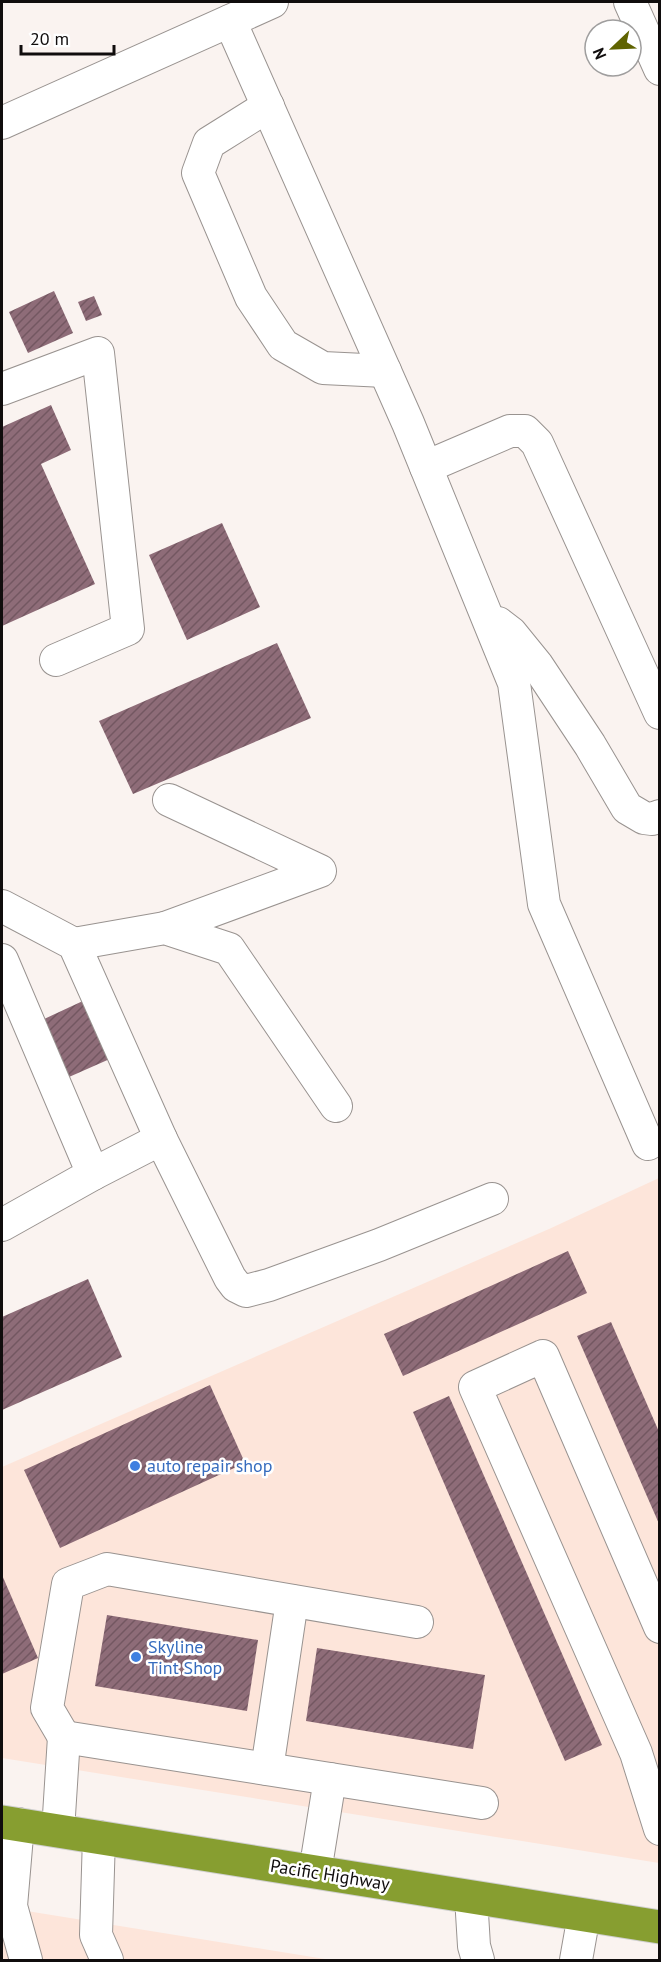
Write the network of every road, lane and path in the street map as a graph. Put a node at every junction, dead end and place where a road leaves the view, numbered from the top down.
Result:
1 (272, 2) edge
2 (630, 2) edge
3 (237, 12) edge
4 (660, 69) edge
5 (268, 106) junction
6 (2, 123) edge
7 (385, 371) junction
8 (2, 389) edge
9 (426, 467) junction
10 (489, 623) junction
11 (56, 660) dead end
12 (660, 713) edge
13 (169, 800) dead end
14 (660, 816) edge
15 (2, 906) edge
16 (165, 928) junction
17 (74, 944) junction
18 (2, 960) edge
19 (336, 1106) dead end
20 (162, 1139) junction
21 (648, 1144) dead end
22 (93, 1174) junction
23 (492, 1199) dead end
24 (2, 1225) edge
25 (292, 1601) junction
26 (417, 1623) dead end
27 (660, 1627) edge
28 (64, 1737) junction
29 (648, 1749) edge
30 (267, 1769) junction
31 (330, 1779) junction
32 (482, 1803) dead end
33 (10, 1823) edge
34 (660, 1829) edge
35 (58, 1831) junction
36 (99, 1837) junction
37 (315, 1872) junction
38 (471, 1897) junction
39 (584, 1915) junction
40 (660, 1927) edge
41 (26, 1960) edge
42 (107, 1960) edge
43 (478, 1960) edge
44 (576, 1960) edge

1 - 3 street
2 - 4 street
3 - 5 street
3 - 6 street
5 - 7 street
5 - 7 street
7 - 9 street
8 - 11 street
9 - 10 street
9 - 12 street
10 - 14 street
10 - 21 street
13 - 16 street
15 - 17 street
16 - 17 street
16 - 19 street
17 - 20 street
18 - 22 street
20 - 22 street
20 - 23 street
22 - 24 street
25 - 26 street
25 - 28 street
25 - 30 street
27 - 29 street
28 - 30 street
28 - 35 street
29 - 34 street
30 - 31 street
31 - 32 street
31 - 37 street
33 - 35 highway, Pacific Highway
33 - 41 street
35 - 36 highway, Pacific Highway
36 - 37 highway, Pacific Highway
36 - 42 street
37 - 38 highway, Pacific Highway
38 - 39 highway, Pacific Highway
38 - 43 street
39 - 40 highway, Pacific Highway
39 - 44 street

